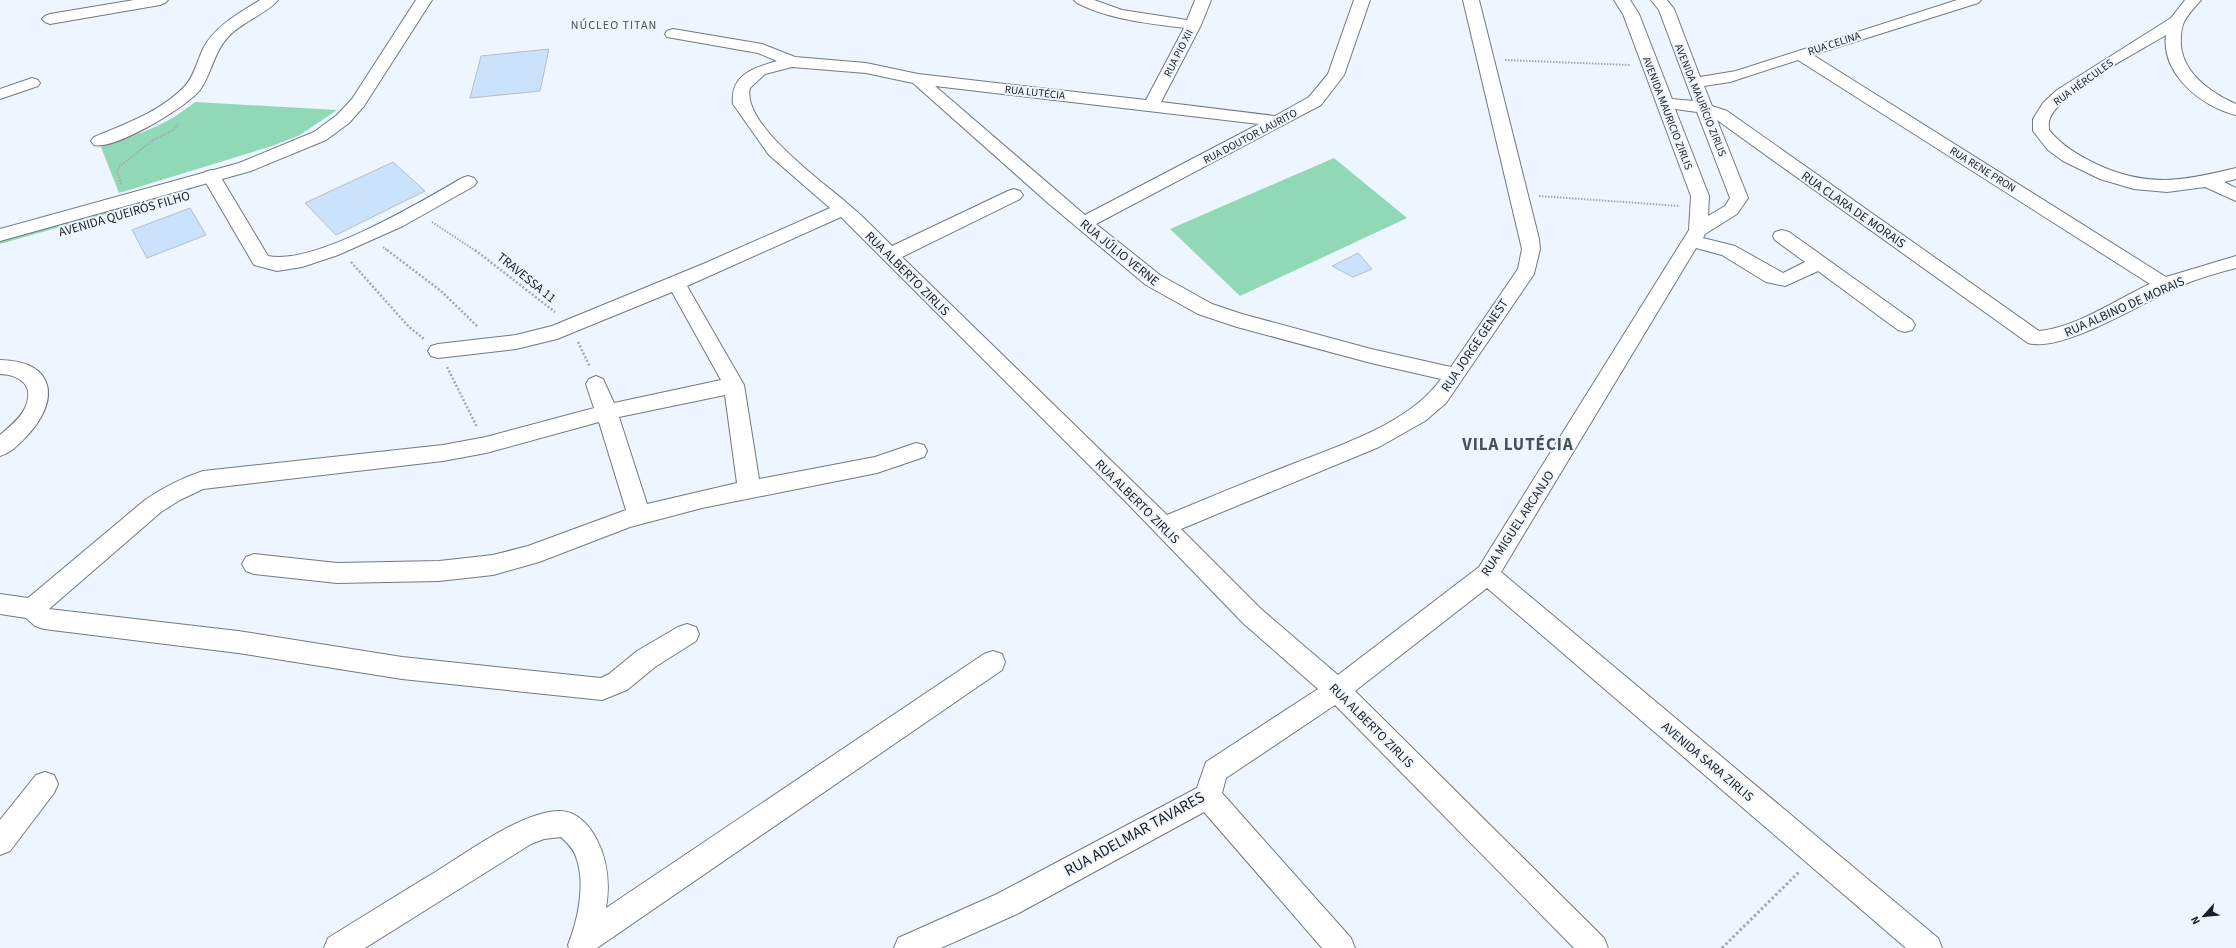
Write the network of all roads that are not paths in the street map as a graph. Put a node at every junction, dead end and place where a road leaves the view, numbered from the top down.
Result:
1 (160, 0) edge
2 (270, 0) edge
3 (424, 0) edge
4 (1082, 0) edge
5 (1203, 0) edge
6 (1362, 0) edge
7 (1471, 0) edge
8 (1622, 0) edge
9 (1659, 0) edge
10 (1918, 0) edge
11 (1973, 0) edge
12 (2193, 0) edge
13 (127, 3) edge
14 (1944, 8) junction
15 (50, 19) dead end
16 (2176, 21) junction
17 (1193, 25) junction
18 (673, 34) dead end
19 (1800, 54) junction
20 (792, 62) junction
21 (918, 80) junction
22 (1695, 82) junction
23 (32, 83) dead end
24 (0, 94) edge
25 (1664, 104) junction
26 (1151, 105) junction
27 (1705, 108) junction
28 (2236, 110) edge
29 (1278, 121) junction
30 (100, 141) dead end
31 (2236, 173) edge
32 (213, 179) junction
33 (468, 182) dead end
34 (2208, 182) junction
35 (2236, 195) edge
36 (1014, 196) dead end
37 (1738, 201) junction
38 (1700, 202) junction
39 (843, 209) junction
40 (1084, 223) junction
41 (1695, 235) junction
42 (0, 236) edge
43 (1782, 236) dead end
44 (0, 250) edge
45 (890, 255) junction
46 (2236, 262) edge
47 (1818, 263) junction
48 (676, 283) junction
49 (2166, 285) junction
50 (1905, 325) dead end
51 (2035, 338) joint
52 (438, 351) dead end
53 (0, 367) edge
54 (1455, 375) junction
55 (596, 384) road end
56 (734, 385) junction
57 (608, 412) junction
58 (0, 448) edge
59 (916, 451) dead end
60 (749, 489) junction
61 (640, 516) junction
62 (1163, 526) junction
63 (254, 564) dead end
64 (1487, 574) junction
65 (0, 604) edge
66 (32, 609) junction
67 (687, 634) dead end
68 (993, 662) dead end
69 (1337, 690) junction
70 (45, 784) dead end
71 (1208, 796) junction
72 (0, 842) edge
73 (582, 944) edge
74 (338, 948) edge
75 (908, 948) edge
76 (1341, 948) edge
77 (1594, 948) edge
78 (1928, 948) edge

1 - 13 street
2 - 30 street
3 - 32 street, AVENIDA QUEIRÓS FILHO
4 - 17 street
5 - 17 street, RUA PIO XII
6 - 29 street, RUA DOUTOR LAURITO
7 - 54 street, RUA JORGE GENEST
8 - 25 street, AVENIDA MAURICIO ZIRLIS
9 - 22 street, AVENIDA MAURÍCIO ZIRLIS
10 - 14 street
11 - 14 street, RUA CELINA
12 - 16 street, RUA HÉRCULES
13 - 15 street
14 - 19 street, RUA CELINA
16 - 28 street
16 - 34 street, RUA HÉRCULES
17 - 26 street, RUA PIO XII
18 - 20 street
19 - 22 street, RUA CELINA
19 - 49 street, RUA RENE PRON
20 - 21 street, RUA LUTÉCIA
20 - 39 street, RUA ALBERTO ZIRLIS
21 - 26 street, RUA LUTÉCIA
21 - 40 street, RUA JÚLIO VERNE
22 - 27 street, AVENIDA MAURÍCIO ZIRLIS
23 - 24 street
25 - 27 street, RUA CLARA DE MORAIS
25 - 38 street, AVENIDA MAURICIO ZIRLIS
26 - 29 street, RUA LUTÉCIA
27 - 37 street, AVENIDA MAURÍCIO ZIRLIS
27 - 51 street, RUA CLARA DE MORAIS
29 - 40 street, RUA DOUTOR LAURITO
31 - 34 street, RUA HÉRCULES
32 - 33 street
32 - 42 street, AVENIDA QUEIRÓS FILHO
32 - 44 street, AVENIDA QUEIRÓS FILHO
34 - 35 street
36 - 45 street
37 - 38 street
37 - 41 street
38 - 41 street, AVENIDA MAURICIO ZIRLIS
39 - 45 street, RUA ALBERTO ZIRLIS
39 - 48 street
40 - 54 street, RUA JÚLIO VERNE
41 - 47 street
41 - 64 street, RUA MIGUEL ARCANJO
43 - 47 street
45 - 62 street, RUA ALBERTO ZIRLIS
46 - 49 street, RUA ALBINO DE MORAIS
47 - 50 street
48 - 52 street
48 - 56 street
49 - 51 street, RUA ALBINO DE MORAIS
53 - 58 street
54 - 62 street, RUA JORGE GENEST
55 - 57 street
56 - 57 street
56 - 60 street
57 - 61 street
57 - 66 street
59 - 60 street
60 - 61 street
61 - 63 street
62 - 69 street, RUA ALBERTO ZIRLIS
64 - 69 street, RUA MIGUEL ARCANJO
64 - 78 street, AVENIDA SARA ZIRLIS
65 - 66 street
66 - 67 street
68 - 73 street
69 - 71 street, RUA ADELMAR TAVARES
69 - 77 street, RUA ALBERTO ZIRLIS
70 - 72 street
71 - 75 street, RUA ADELMAR TAVARES
71 - 76 street
73 - 74 street

